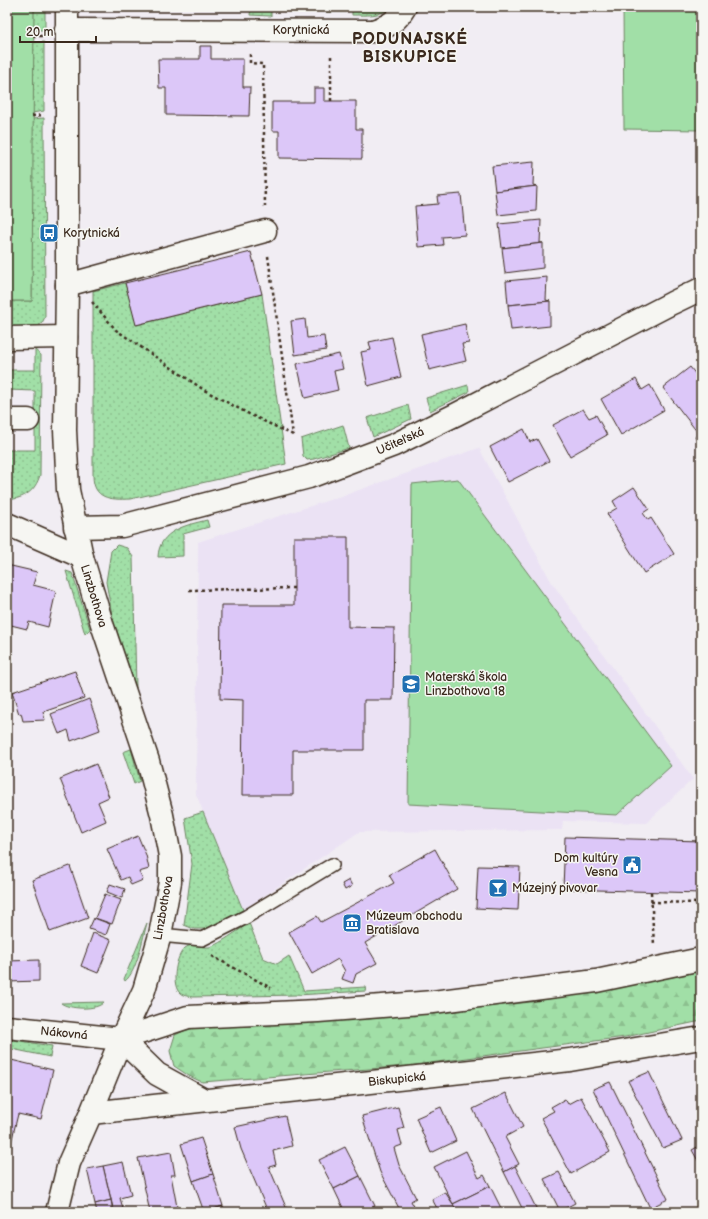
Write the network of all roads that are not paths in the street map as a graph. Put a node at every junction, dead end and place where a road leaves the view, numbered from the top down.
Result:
1 (66, 7) edge
2 (405, 7) edge
3 (66, 30) junction
4 (265, 231) dead end
5 (67, 285) junction
6 (701, 289) edge
7 (66, 337) junction
8 (7, 338) edge
9 (7, 524) edge
10 (75, 527) junction
11 (82, 557) junction
12 (332, 865) dead end
13 (169, 936) junction
14 (701, 959) edge
15 (7, 1027) edge
16 (701, 1038) edge
17 (121, 1039) junction
18 (204, 1100) junction
19 (91, 1113) junction
20 (56, 1212) edge

1 - 3 street
2 - 3 street, Korytnická
3 - 5 street
4 - 5 street
5 - 7 street
6 - 10 street, Učiteľská
7 - 8 street
7 - 10 street
9 - 11 street
10 - 11 street, Linzbothova
11 - 13 street, Linzbothova
12 - 13 lane
13 - 17 street, Linzbothova
14 - 17 street
15 - 17 street, Nákovná
16 - 18 street, Biskupická
17 - 18 street
17 - 19 street, Linzbothova
18 - 19 street, Biskupická
19 - 20 street, Linzbothova

